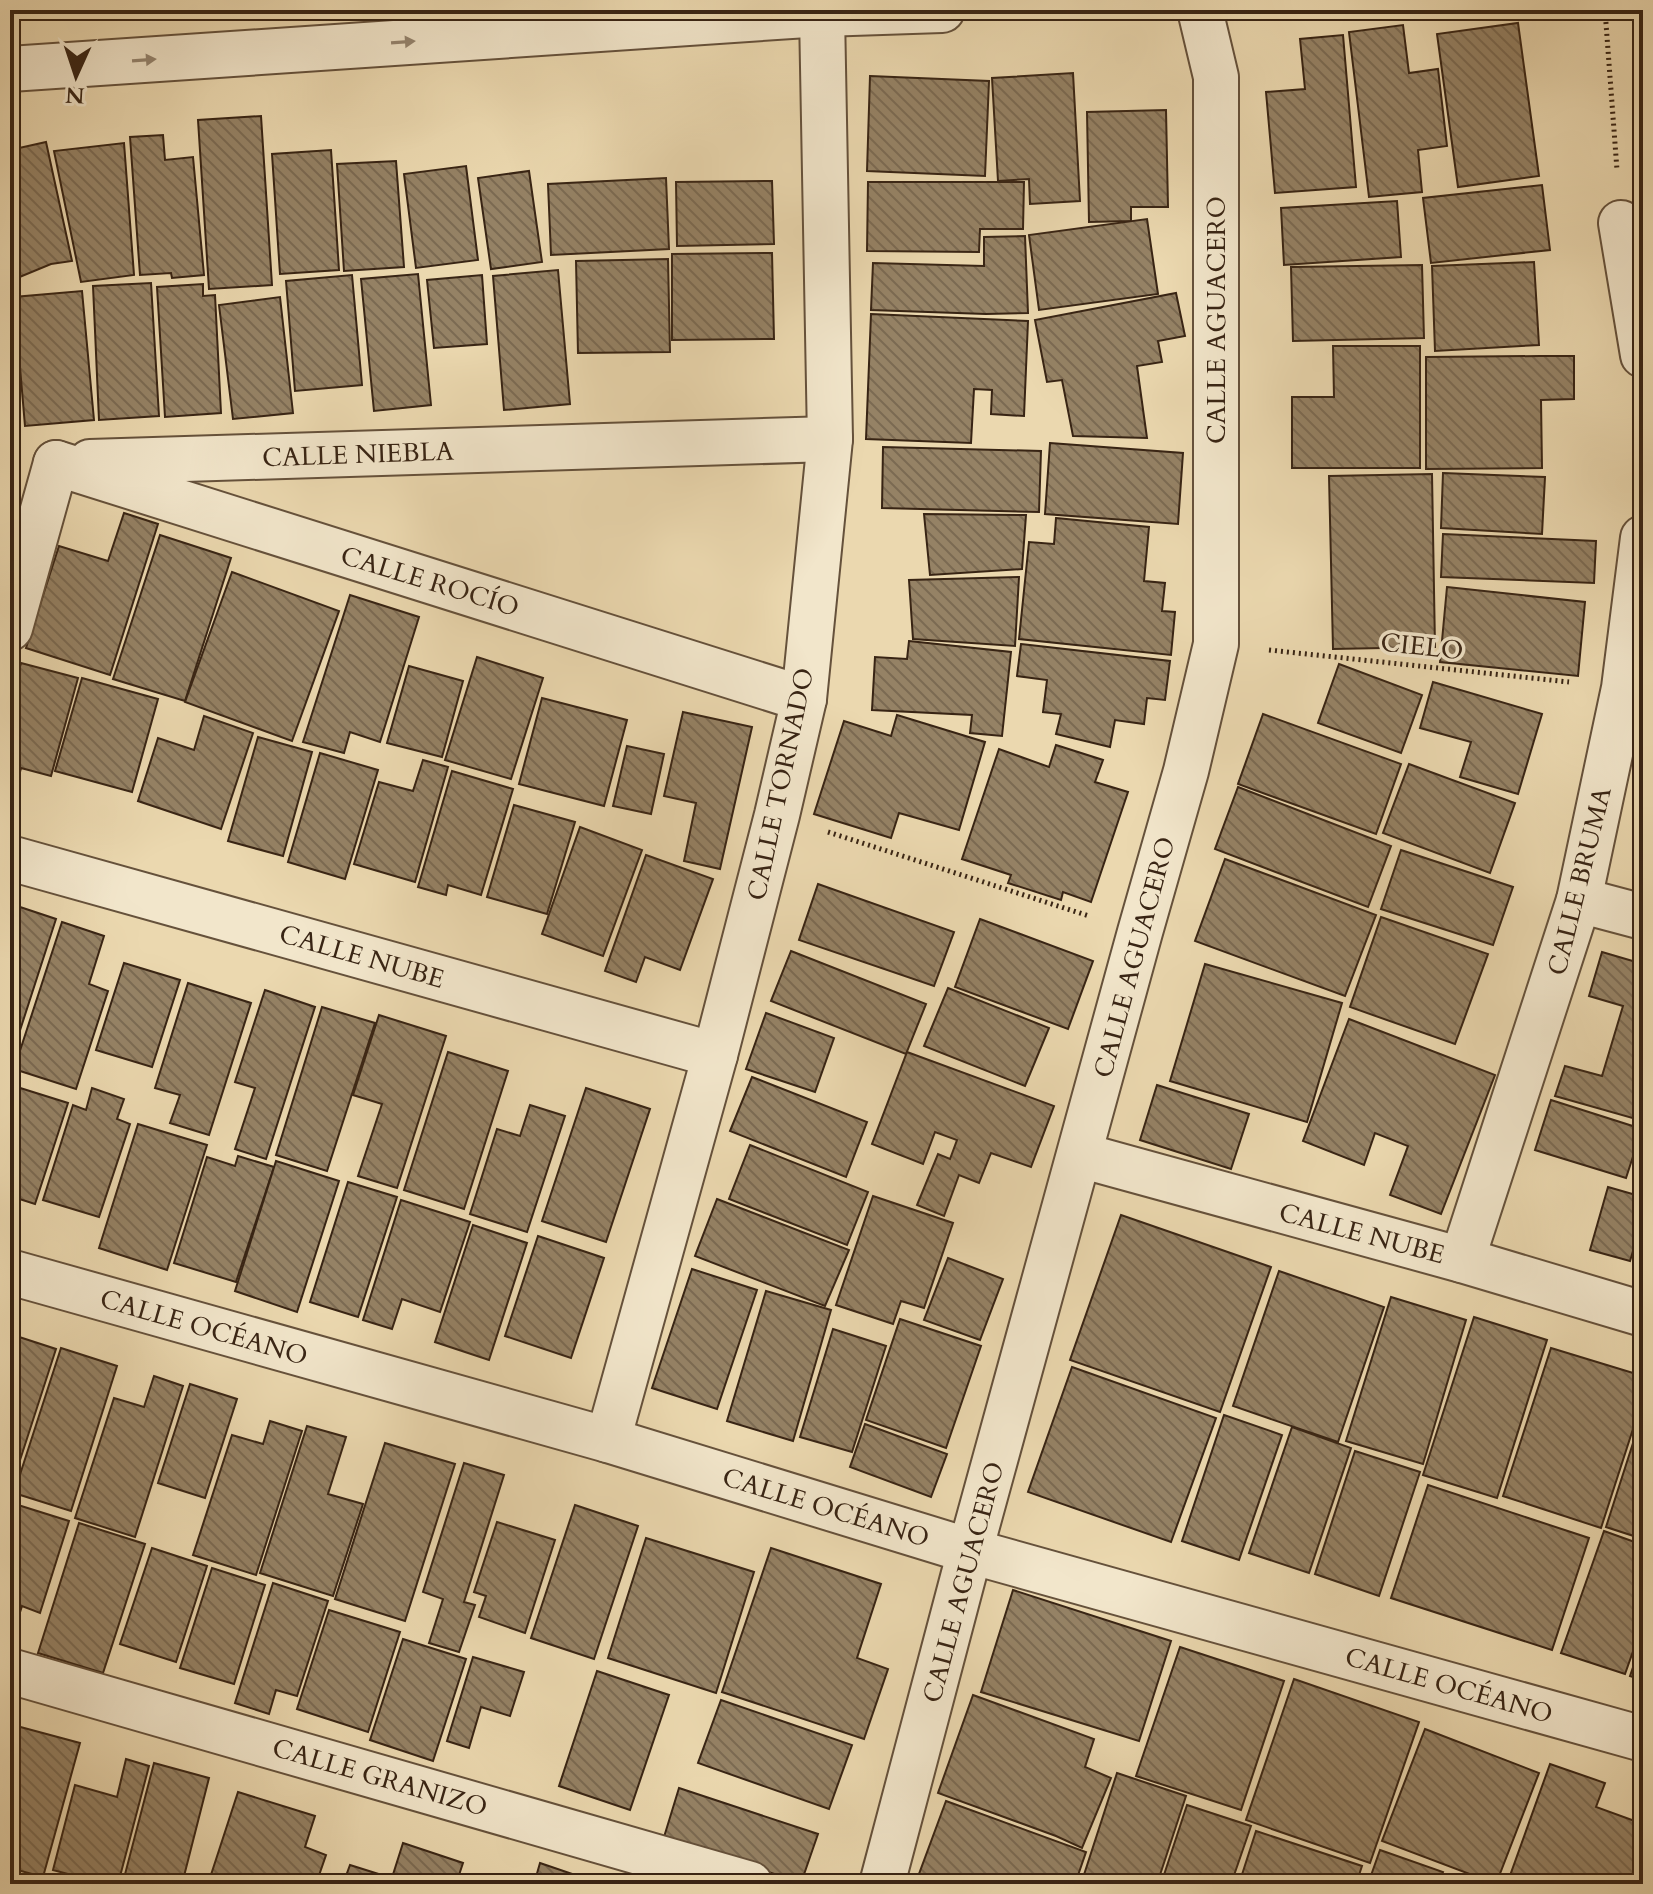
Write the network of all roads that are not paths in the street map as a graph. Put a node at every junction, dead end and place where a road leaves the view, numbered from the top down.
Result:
1 (942, 10) edge
2 (1200, 10) edge
3 (822, 14) junction
4 (10, 69) edge
5 (1621, 223) road end
6 (1643, 355) edge
7 (830, 439) junction
8 (56, 463) junction
9 (1643, 538) edge
10 (10, 628) edge
11 (804, 699) junction
12 (10, 858) edge
13 (1579, 900) junction
14 (1643, 917) edge
15 (715, 1055) junction
16 (1080, 1155) junction
17 (1462, 1260) junction
18 (10, 1272) edge
19 (1643, 1314) edge
20 (608, 1440) junction
21 (970, 1551) junction
22 (10, 1671) edge
23 (1643, 1739) edge
24 (750, 1884) edge
25 (882, 1884) edge

1 - 3 street
2 - 16 street, CALLE AGUACERO
4 -> 3 street
3 - 7 street, CALLE TORNADO
5 - 6 street
7 - 8 street, CALLE NIEBLA
7 - 11 street, CALLE TORNADO
8 - 10 street
8 - 11 street, CALLE ROCÍO
9 - 13 street, CALLE BRUMA
11 - 15 street, CALLE TORNADO
12 - 15 street, CALLE NUBE
13 - 14 street
13 - 17 street, CALLE BRUMA
15 - 20 street, CALLE TORNADO
16 - 17 street, CALLE NUBE
16 - 21 street, CALLE AGUACERO
17 - 19 street, CALLE NUBE
18 - 20 street, CALLE OCÉANO
20 - 21 street, CALLE OCÉANO
21 - 23 street, CALLE OCÉANO
21 - 25 street, CALLE AGUACERO
22 - 24 street, CALLE GRANIZO

